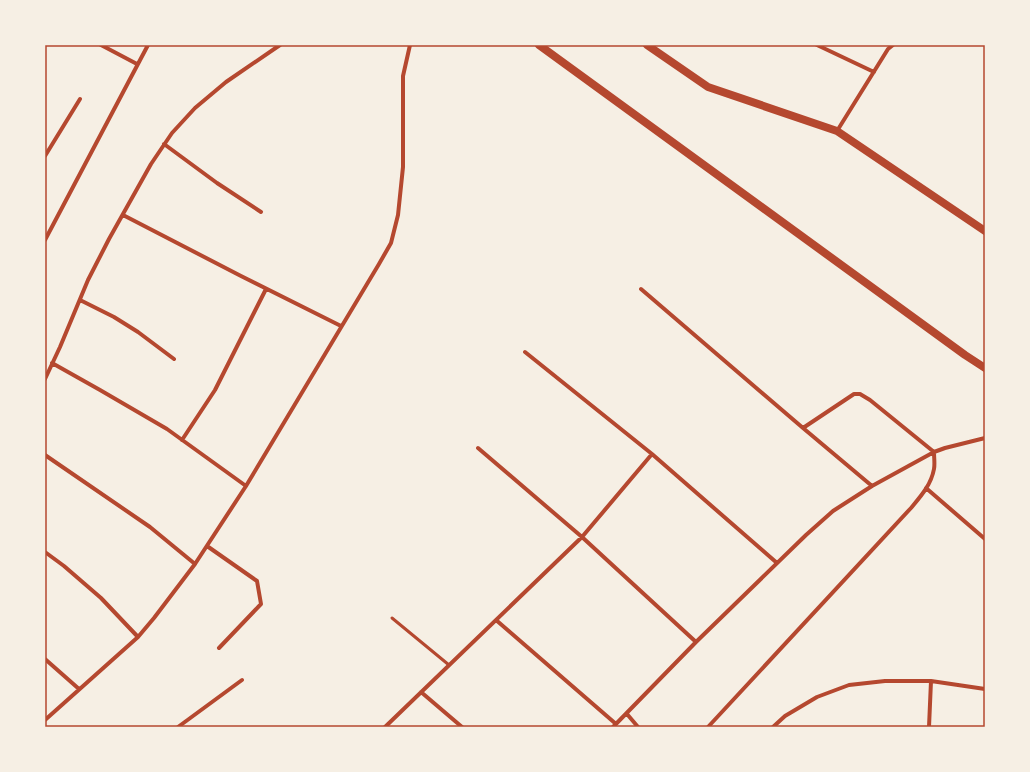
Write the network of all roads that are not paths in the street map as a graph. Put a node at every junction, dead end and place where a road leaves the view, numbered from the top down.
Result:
1 (101, 45) edge
2 (148, 45) edge
3 (271, 45) edge
4 (280, 45) edge
5 (410, 45) edge
6 (539, 45) edge
7 (648, 45) edge
8 (817, 45) edge
9 (893, 45) edge
10 (275, 48) junction
11 (138, 64) junction
12 (874, 72) junction
13 (80, 99) dead end
14 (837, 131) junction
15 (164, 144) junction
16 (45, 156) edge
17 (261, 212) dead end
18 (123, 215) junction
19 (985, 231) edge
20 (45, 240) edge
21 (266, 289) junction
22 (641, 289) dead end
23 (80, 300) junction
24 (341, 326) junction
25 (525, 352) dead end
26 (174, 359) dead end
27 (52, 363) junction
28 (985, 368) edge
29 (45, 379) edge
30 (802, 428) junction
31 (985, 438) edge
32 (182, 440) junction
33 (478, 448) dead end
34 (934, 452) junction
35 (45, 454) edge
36 (652, 454) junction
37 (246, 486) junction
38 (872, 486) junction
39 (926, 488) junction
40 (582, 537) junction
41 (985, 539) edge
42 (206, 546) junction
43 (45, 552) edge
44 (777, 563) junction
45 (195, 564) junction
46 (392, 618) dead end
47 (496, 620) junction
48 (138, 637) junction
49 (696, 642) junction
50 (219, 648) dead end
51 (45, 660) edge
52 (450, 665) junction
53 (242, 680) dead end
54 (931, 680) junction
55 (985, 688) edge
56 (79, 689) junction
57 (421, 692) junction
58 (626, 714) junction
59 (45, 720) edge
60 (615, 726) edge
61 (178, 727) edge
62 (385, 727) edge
63 (462, 727) edge
64 (638, 727) edge
65 (708, 727) edge
66 (773, 727) edge
67 (930, 727) edge

1 - 11 street
2 - 11 street
3 - 10 street
4 - 10 street
5 - 24 street
6 - 28 main road
7 - 14 main road
8 - 12 street
9 - 12 street
10 - 15 street
11 - 20 street
12 - 14 street
13 - 16 street
14 - 19 main road
15 - 17 street
15 - 18 street
18 - 21 street
18 - 23 street
21 - 24 street
21 - 32 street
22 - 30 street
23 - 26 street
23 - 27 street
24 - 37 street
25 - 36 street
27 - 29 street
27 - 32 street
30 - 34 street
30 - 38 street
31 - 34 street
32 - 37 street
33 - 40 street
34 - 38 street
34 - 39 street
35 - 45 street
36 - 40 street
36 - 44 street
37 - 42 street
38 - 44 street
39 - 41 street
39 - 65 street
40 - 47 street
40 - 49 street
42 - 45 street
42 - 50 street
43 - 48 street
44 - 49 street
45 - 48 street
46 - 52 lane
47 - 52 street
47 - 60 street
48 - 56 street
49 - 58 street
51 - 56 street
52 - 57 street
53 - 61 street
54 - 55 street
54 - 66 street
54 - 67 street
56 - 59 street
57 - 62 street
57 - 63 street
58 - 60 street
58 - 64 street

